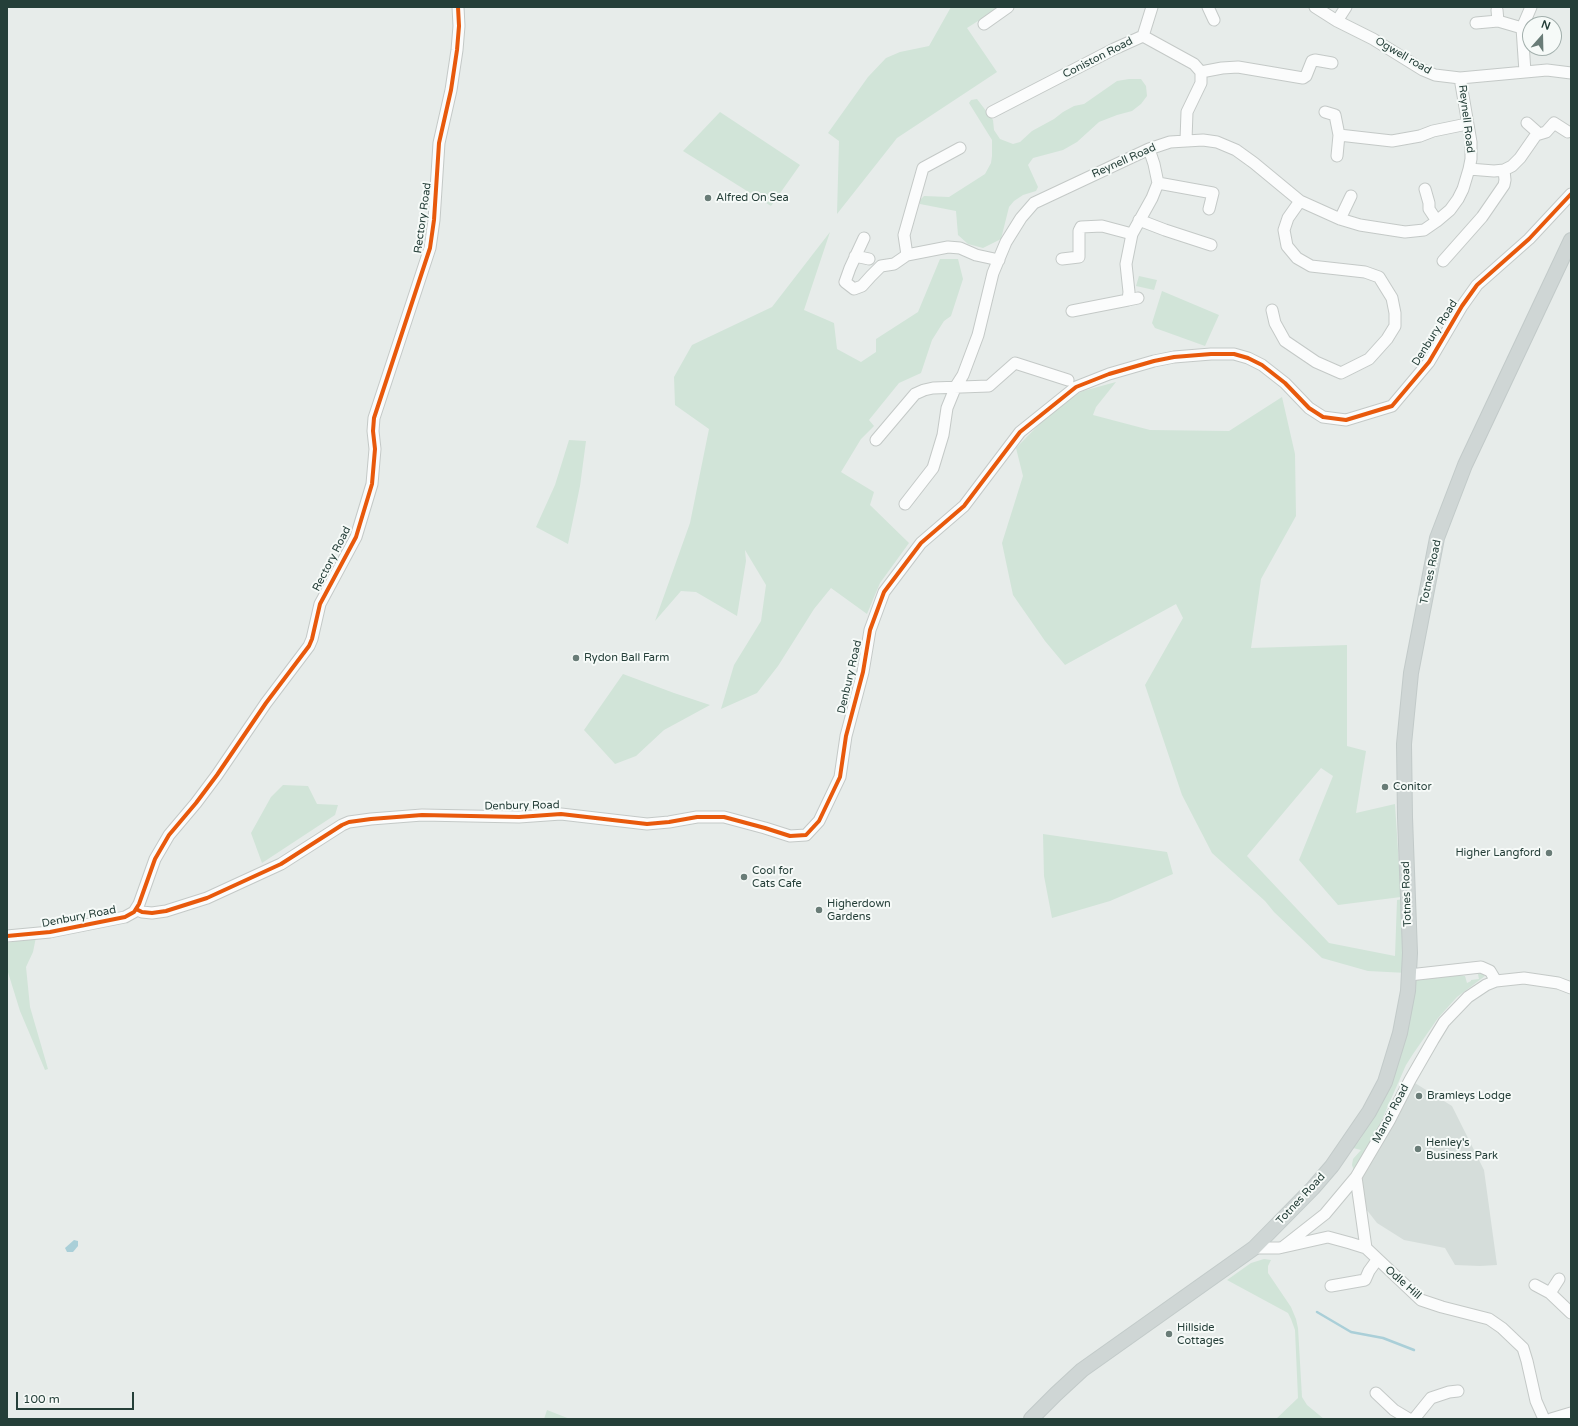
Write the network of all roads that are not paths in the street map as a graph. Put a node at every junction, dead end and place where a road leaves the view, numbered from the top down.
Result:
1 (458, 7) edge
2 (1008, 7) edge
3 (1152, 7) edge
4 (1208, 7) edge
5 (1315, 7) edge
6 (1346, 7) edge
7 (1214, 20) dead end
8 (1337, 22) junction
9 (1476, 23) dead end
10 (984, 24) dead end
11 (1522, 28) edge
12 (1142, 36) junction
13 (1524, 56) edge
14 (1332, 63) dead end
15 (1201, 72) junction
16 (1525, 72) junction
17 (1571, 72) edge
18 (1460, 78) junction
19 (992, 112) dead end
20 (1325, 112) dead end
21 (1527, 123) dead end
22 (1467, 124) junction
23 (1568, 132) dead end
24 (1339, 135) junction
25 (1536, 135) junction
26 (1186, 140) junction
27 (960, 148) dead end
28 (1149, 149) junction
29 (1337, 156) dead end
30 (1469, 169) junction
31 (1504, 170) junction
32 (1158, 183) junction
33 (1425, 189) dead end
34 (1571, 194) edge
35 (1351, 196) dead end
36 (1300, 201) junction
37 (1210, 208) dead end
38 (1340, 219) junction
39 (1139, 220) junction
40 (1437, 221) junction
41 (1132, 234) junction
42 (864, 238) dead end
43 (1571, 240) edge
44 (1211, 244) dead end
45 (1440, 246) dead end
46 (907, 255) junction
47 (855, 256) junction
48 (868, 259) dead end
49 (999, 260) junction
50 (1062, 260) dead end
51 (1272, 310) dead end
52 (1072, 311) dead end
53 (1068, 380) dead end
54 (956, 386) junction
55 (876, 440) dead end
56 (905, 504) dead end
57 (136, 909) junction
58 (7, 936) edge
59 (1409, 975) junction
60 (1496, 982) junction
61 (1571, 988) edge
62 (1356, 1177) junction
63 (1283, 1247) junction
64 (1254, 1248) junction
65 (1366, 1248) junction
66 (1377, 1260) junction
67 (1559, 1279) dead end
68 (1535, 1284) dead end
69 (1331, 1286) dead end
70 (1550, 1293) junction
71 (1571, 1313) edge
72 (1376, 1393) dead end
73 (1454, 1394) dead end
74 (1571, 1413) edge
75 (1031, 1419) edge
76 (1409, 1419) edge
77 (1414, 1419) edge
78 (1544, 1419) edge
79 (1551, 1419) edge

1 - 57 street, Rectory Road
2 - 10 street
3 - 12 street
4 - 7 street
5 - 8 street, Ogwell road
6 - 8 street
8 - 18 street, Ogwell road
9 - 11 street
12 - 15 street, Coniston Road
12 - 19 street, Coniston Road
13 - 16 street
14 - 15 street
15 - 26 street
16 - 17 street, Ogwell road
16 - 18 street, Ogwell road
18 - 22 street, Reynell Road
20 - 24 street
21 - 25 street
22 - 24 street
22 - 30 street, Reynell Road
23 - 25 street
24 - 29 street
25 - 31 street
26 - 28 street, Reynell Road
26 - 36 street, Reynell Road
27 - 46 street
28 - 32 street
28 - 49 street, Reynell Road
30 - 31 street
30 - 40 street, Reynell Road
31 - 45 street
32 - 37 street
32 - 39 street
33 - 40 street
34 - 57 street, Denbury Road
35 - 38 street
36 - 38 street, Reynell Road
36 - 51 street
38 - 40 street, Reynell Road
39 - 41 street
39 - 44 street
41 - 50 street
41 - 52 street
42 - 47 street
43 - 59 main road, Totnes Road
46 - 47 street
46 - 49 street
47 - 48 street
49 - 54 street
53 - 54 street
54 - 55 street
54 - 56 street
57 - 58 street, Denbury Road
59 - 60 street
59 - 64 main road, Totnes Road
60 - 61 street, Manor Road
60 - 62 street, Manor Road
62 - 63 street, Manor Road
62 - 65 street
63 - 64 street
63 - 65 street
64 - 75 main road, Totnes Road
65 - 66 street, Odle Hill
66 - 69 street
66 - 78 street, Odle Hill
67 - 70 street
68 - 70 street
70 - 71 street
72 - 76 street
73 - 77 street
74 - 79 street

